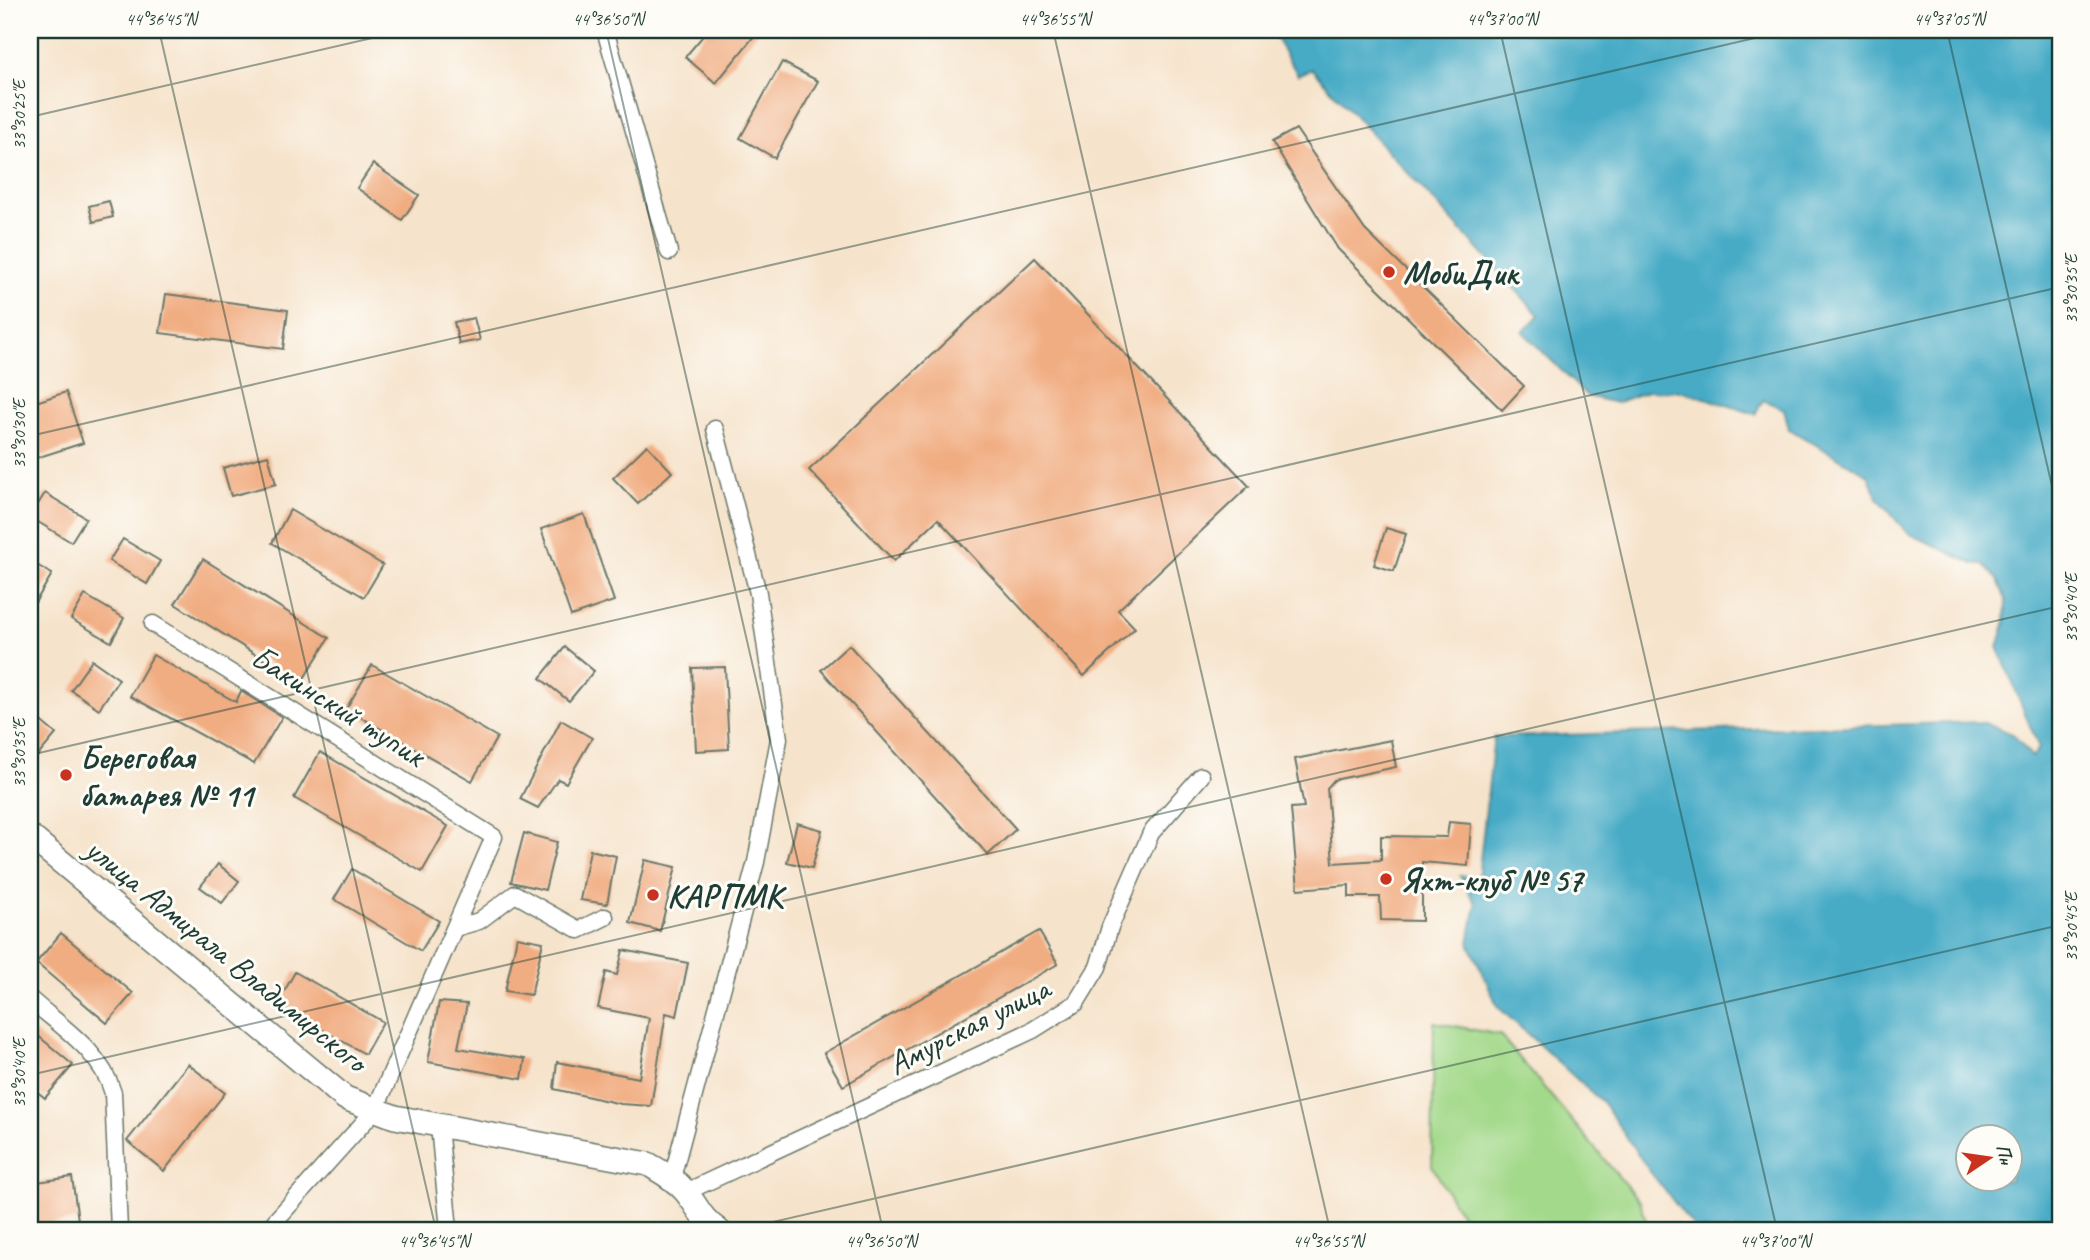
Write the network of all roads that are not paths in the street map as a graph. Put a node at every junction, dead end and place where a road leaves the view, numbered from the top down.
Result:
1 (605, 30) edge
2 (669, 252) dead end
3 (715, 429) dead end
4 (153, 624) dead end
5 (1201, 776) dead end
6 (30, 836) edge
7 (605, 917) dead end
8 (454, 928) junction
9 (30, 999) edge
10 (375, 1111) junction
11 (439, 1126) junction
12 (679, 1185) junction
13 (118, 1230) edge
14 (267, 1230) edge
15 (449, 1230) edge
16 (718, 1230) edge

1 - 2 street
3 - 12 street
4 - 8 street, Бакинский тупик
5 - 12 street, Амурская улица
6 - 10 main road, улица Адмирала Владимирского
7 - 8 street
8 - 10 street
9 - 13 street
10 - 11 main road, улица Адмирала Владимирского
10 - 14 street
11 - 12 main road, улица Адмирала Владимирского
11 - 15 street
12 - 16 main road

